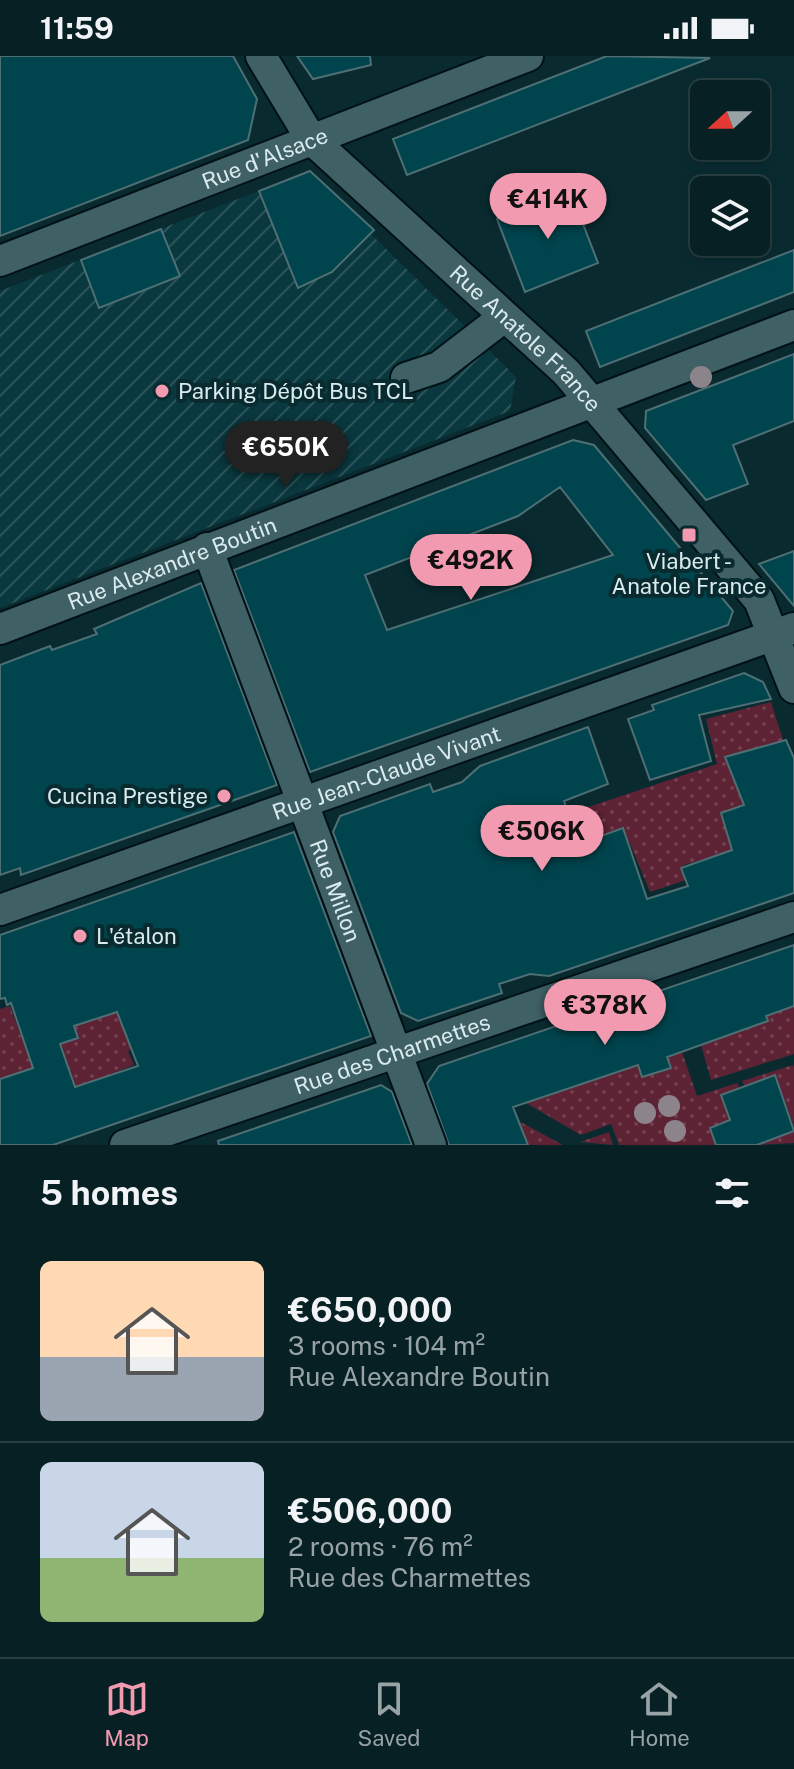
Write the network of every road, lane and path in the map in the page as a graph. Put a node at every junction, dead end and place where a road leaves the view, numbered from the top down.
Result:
1 (261, 56) edge
2 (528, 56) edge
3 (311, 139) junction
4 (0, 261) edge
5 (504, 317) junction
6 (794, 325) edge
7 (406, 378) dead end
8 (591, 403) junction
9 (207, 548) junction
10 (0, 629) edge
11 (784, 632) edge
12 (794, 688) edge
13 (304, 804) junction
14 (0, 910) edge
15 (794, 917) edge
16 (397, 1052) junction
17 (125, 1145) edge
18 (431, 1145) edge

1 - 3 street, Rue Anatole France
2 - 3 street, Rue d'Alsace
3 - 4 street, Rue d'Alsace
3 - 5 street, Rue Anatole France
5 - 7 street
5 - 8 street, Rue Anatole France
6 - 8 street, Rue Alexandre Boutin
8 - 9 street, Rue Alexandre Boutin
8 - 11 street, Rue Anatole France
9 - 10 street, Rue Alexandre Boutin
9 - 13 street, Rue Millon
11 - 12 street, Rue Anatole France
11 - 13 street, Rue Jean-Claude Vivant
13 - 14 street, Rue Jean-Claude Vivant
13 - 16 street, Rue Millon
15 - 16 street, Rue des Charmettes
16 - 17 street, Rue des Charmettes
16 - 18 street, Rue Millon

